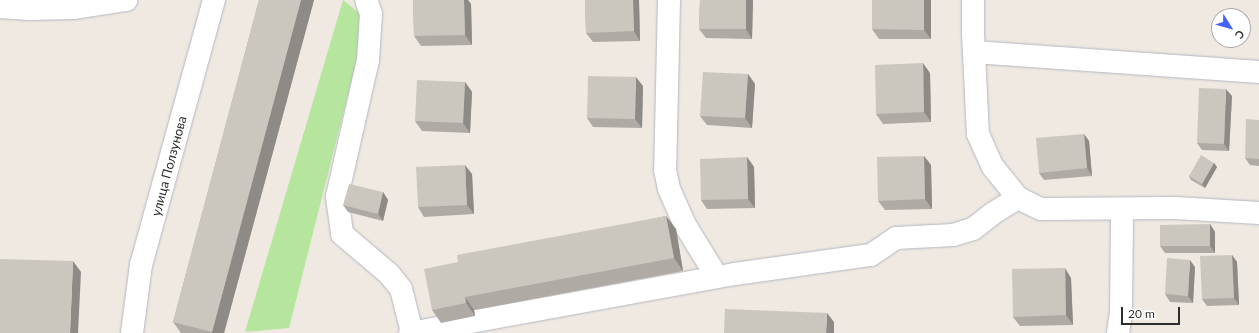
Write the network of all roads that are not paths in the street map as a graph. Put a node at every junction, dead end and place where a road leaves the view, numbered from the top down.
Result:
1 (126, 0) edge
2 (214, 0) edge
3 (366, 0) edge
4 (668, 0) edge
5 (973, 0) edge
6 (0, 7) edge
7 (974, 52) junction
8 (1259, 72) edge
9 (1018, 198) junction
10 (1122, 209) junction
11 (1259, 213) edge
12 (717, 277) junction
13 (132, 333) edge
14 (412, 333) edge
15 (1118, 333) edge

1 - 6 street
2 - 13 street, улица Ползунова
3 - 14 street
4 - 12 street
5 - 7 street
7 - 8 street
7 - 9 street
9 - 10 street
9 - 12 street
10 - 11 street
10 - 15 street
12 - 14 street

